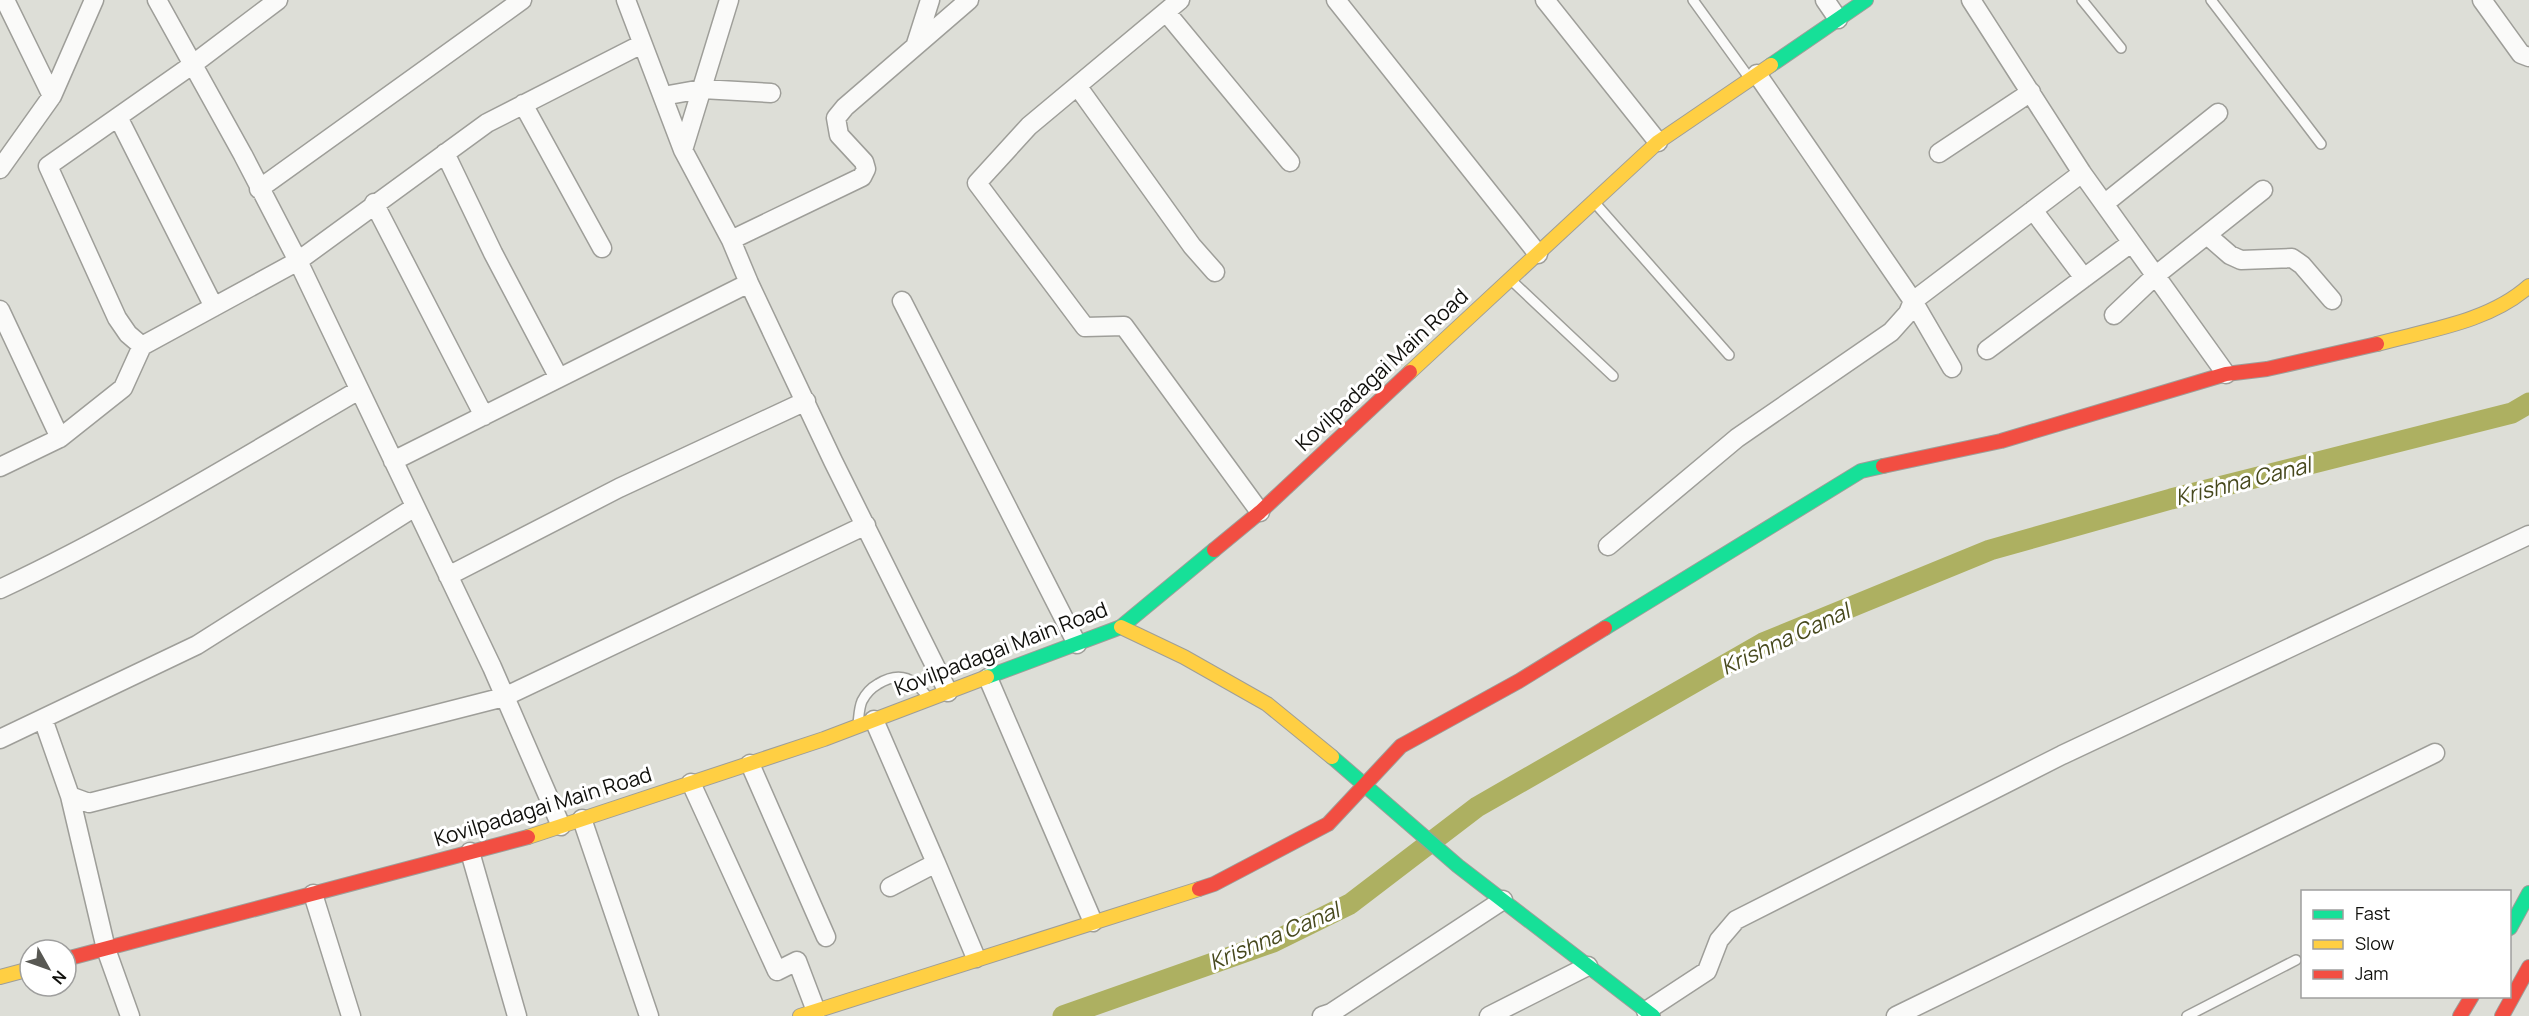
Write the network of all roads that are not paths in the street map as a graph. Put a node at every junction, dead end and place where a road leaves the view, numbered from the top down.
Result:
1 (5, 0) edge
2 (94, 0) edge
3 (157, 0) edge
4 (278, 0) edge
5 (522, 0) edge
6 (626, 0) edge
7 (729, 0) edge
8 (930, 0) edge
9 (969, 0) edge
10 (1336, 0) edge
11 (1545, 0) edge
12 (1694, 0) edge
13 (1825, 0) edge
14 (1866, 0) edge
15 (1971, 0) edge
16 (2082, 0) edge
17 (2211, 0) edge
18 (2482, 0) edge
19 (1173, 6) edge
20 (1838, 18) junction
21 (642, 44) junction
22 (916, 44) junction
23 (2121, 48) dead end
24 (2529, 57) edge
25 (192, 65) junction
26 (1754, 76) junction
27 (1078, 87) junction
28 (702, 89) junction
29 (2031, 92) junction
30 (771, 93) dead end
31 (52, 96) junction
32 (663, 96) junction
33 (523, 105) junction
34 (2218, 112) dead end
35 (118, 117) junction
36 (1658, 142) junction
37 (2321, 144) dead end
38 (683, 150) junction
39 (445, 153) junction
40 (1938, 153) dead end
41 (1290, 162) dead end
42 (0, 170) edge
43 (2082, 173) junction
44 (259, 189) junction
45 (2263, 190) dead end
46 (1594, 201) junction
47 (374, 203) junction
48 (2104, 204) junction
49 (2033, 210) junction
50 (2207, 235) junction
51 (731, 240) junction
52 (2131, 243) junction
53 (602, 248) dead end
54 (1538, 254) junction
55 (298, 261) junction
56 (1215, 272) dead end
57 (2155, 276) junction
58 (2084, 278) junction
59 (1511, 280) junction
60 (749, 284) junction
61 (2529, 286) edge
62 (2332, 300) dead end
63 (902, 301) dead end
64 (1913, 301) junction
65 (214, 307) junction
66 (0, 310) edge
67 (2114, 315) dead end
68 (142, 346) junction
69 (1987, 350) dead end
70 (1729, 355) dead end
71 (1952, 368) dead end
72 (2226, 374) junction
73 (1613, 376) dead end
74 (560, 378) junction
75 (358, 390) junction
76 (806, 400) junction
77 (484, 416) junction
78 (60, 438) junction
79 (393, 461) junction
80 (0, 467) edge
81 (415, 507) junction
82 (1260, 512) junction
83 (866, 525) junction
84 (2529, 535) edge
85 (1608, 546) dead end
86 (448, 576) junction
87 (0, 589) edge
88 (1120, 627) junction
89 (1077, 644) junction
90 (987, 678) junction
91 (948, 693) junction
92 (504, 697) junction
93 (929, 699) junction
94 (43, 719) junction
95 (866, 723) junction
96 (0, 739) edge
97 (2435, 753) dead end
98 (750, 764) junction
99 (692, 783) junction
100 (1365, 784) junction
101 (70, 796) junction
102 (582, 819) junction
103 (561, 826) junction
104 (470, 852) junction
105 (936, 863) junction
106 (890, 887) dead end
107 (2529, 893) edge
108 (313, 894) junction
109 (1503, 900) junction
110 (1092, 922) junction
111 (2511, 926) edge
112 (826, 937) dead end
113 (106, 949) junction
114 (78, 956) edge
115 (976, 958) junction
116 (2296, 960) dead end
117 (1588, 966) junction
118 (2529, 967) edge
119 (18, 972) edge
120 (0, 977) edge
121 (2471, 998) edge
122 (808, 1013) edge
123 (1649, 1013) edge
124 (130, 1016) edge
125 (351, 1016) edge
126 (517, 1016) edge
127 (649, 1016) edge
128 (1322, 1016) edge
129 (1489, 1016) edge
130 (1896, 1016) edge
131 (2187, 1016) edge
132 (2460, 1016) edge
133 (2502, 1016) edge

1 - 31 street
2 - 31 street
3 - 25 street
4 - 25 street
5 - 44 street
6 - 21 street
7 - 28 street
8 - 22 street
9 - 22 street
10 - 54 street
11 - 36 street
12 - 26 lane
13 - 20 street
14 - 20 main road, Kovilpadagai Main Road
15 - 29 street
16 - 23 lane
17 - 37 lane
18 - 24 street
19 - 27 street
19 - 41 street
20 - 26 main road, Kovilpadagai Main Road
21 - 32 street
21 - 33 street
22 - 51 street
25 - 35 street
25 - 44 street
26 - 36 main road, Kovilpadagai Main Road
26 - 64 street
27 - 56 street
27 - 82 street
28 - 30 street
28 - 32 street
28 - 38 street
29 - 40 street
29 - 43 street
31 - 42 street
32 - 38 street
33 - 39 street
33 - 53 street
34 - 48 street
35 - 65 street
35 - 68 street
36 - 46 main road, Kovilpadagai Main Road
38 - 51 street
39 - 47 street
39 - 74 street
43 - 48 street
43 - 49 street
44 - 55 street
45 - 50 street
46 - 54 main road, Kovilpadagai Main Road
46 - 70 lane
47 - 55 street
47 - 77 street
48 - 52 street
49 - 58 street
49 - 64 street
50 - 57 street
50 - 62 street
51 - 60 street
52 - 57 street
52 - 58 street
54 - 59 main road, Kovilpadagai Main Road
55 - 65 street
55 - 75 street
57 - 67 street
57 - 72 street
58 - 69 street
59 - 73 lane
59 - 82 main road, Kovilpadagai Main Road
60 - 74 street
60 - 76 street
61 - 72 main road
63 - 89 street
64 - 71 street
64 - 85 street
65 - 68 street
66 - 78 street
68 - 78 street
72 - 100 main road
74 - 77 street
75 - 79 street
75 - 87 street
76 - 83 street
76 - 86 street
77 - 79 street
78 - 80 street
79 - 81 street
81 - 86 street
81 - 94 street
82 - 88 main road, Kovilpadagai Main Road
83 - 91 street
83 - 92 street
84 - 123 street
86 - 92 street
88 - 89 main road, Kovilpadagai Main Road
88 - 100 main road
89 - 90 main road, Kovilpadagai Main Road
90 - 91 main road, Kovilpadagai Main Road
90 - 110 street
91 - 93 main road, Kovilpadagai Main Road
92 - 101 street
92 - 103 street
93 - 95 main road, Kovilpadagai Main Road
93 - 95 lane
94 - 96 street
94 - 101 street
95 - 98 main road, Kovilpadagai Main Road
95 - 105 street
97 - 130 street
98 - 99 main road, Kovilpadagai Main Road
98 - 112 street
99 - 102 main road, Kovilpadagai Main Road
99 - 122 street
100 - 109 main road
100 - 110 main road
101 - 113 street
102 - 103 main road, Kovilpadagai Main Road
102 - 127 street
103 - 104 main road, Kovilpadagai Main Road
104 - 108 main road, Kovilpadagai Main Road
104 - 126 street
105 - 106 street
105 - 115 street
107 - 111 main road
108 - 113 main road, Kovilpadagai Main Road
108 - 125 street
109 - 117 main road
109 - 128 street
110 - 115 main road
113 - 114 main road, Kovilpadagai Main Road
113 - 124 street
115 - 122 main road
116 - 131 lane
117 - 123 main road
117 - 129 street
118 - 133 main road
119 - 120 main road
121 - 132 main road

